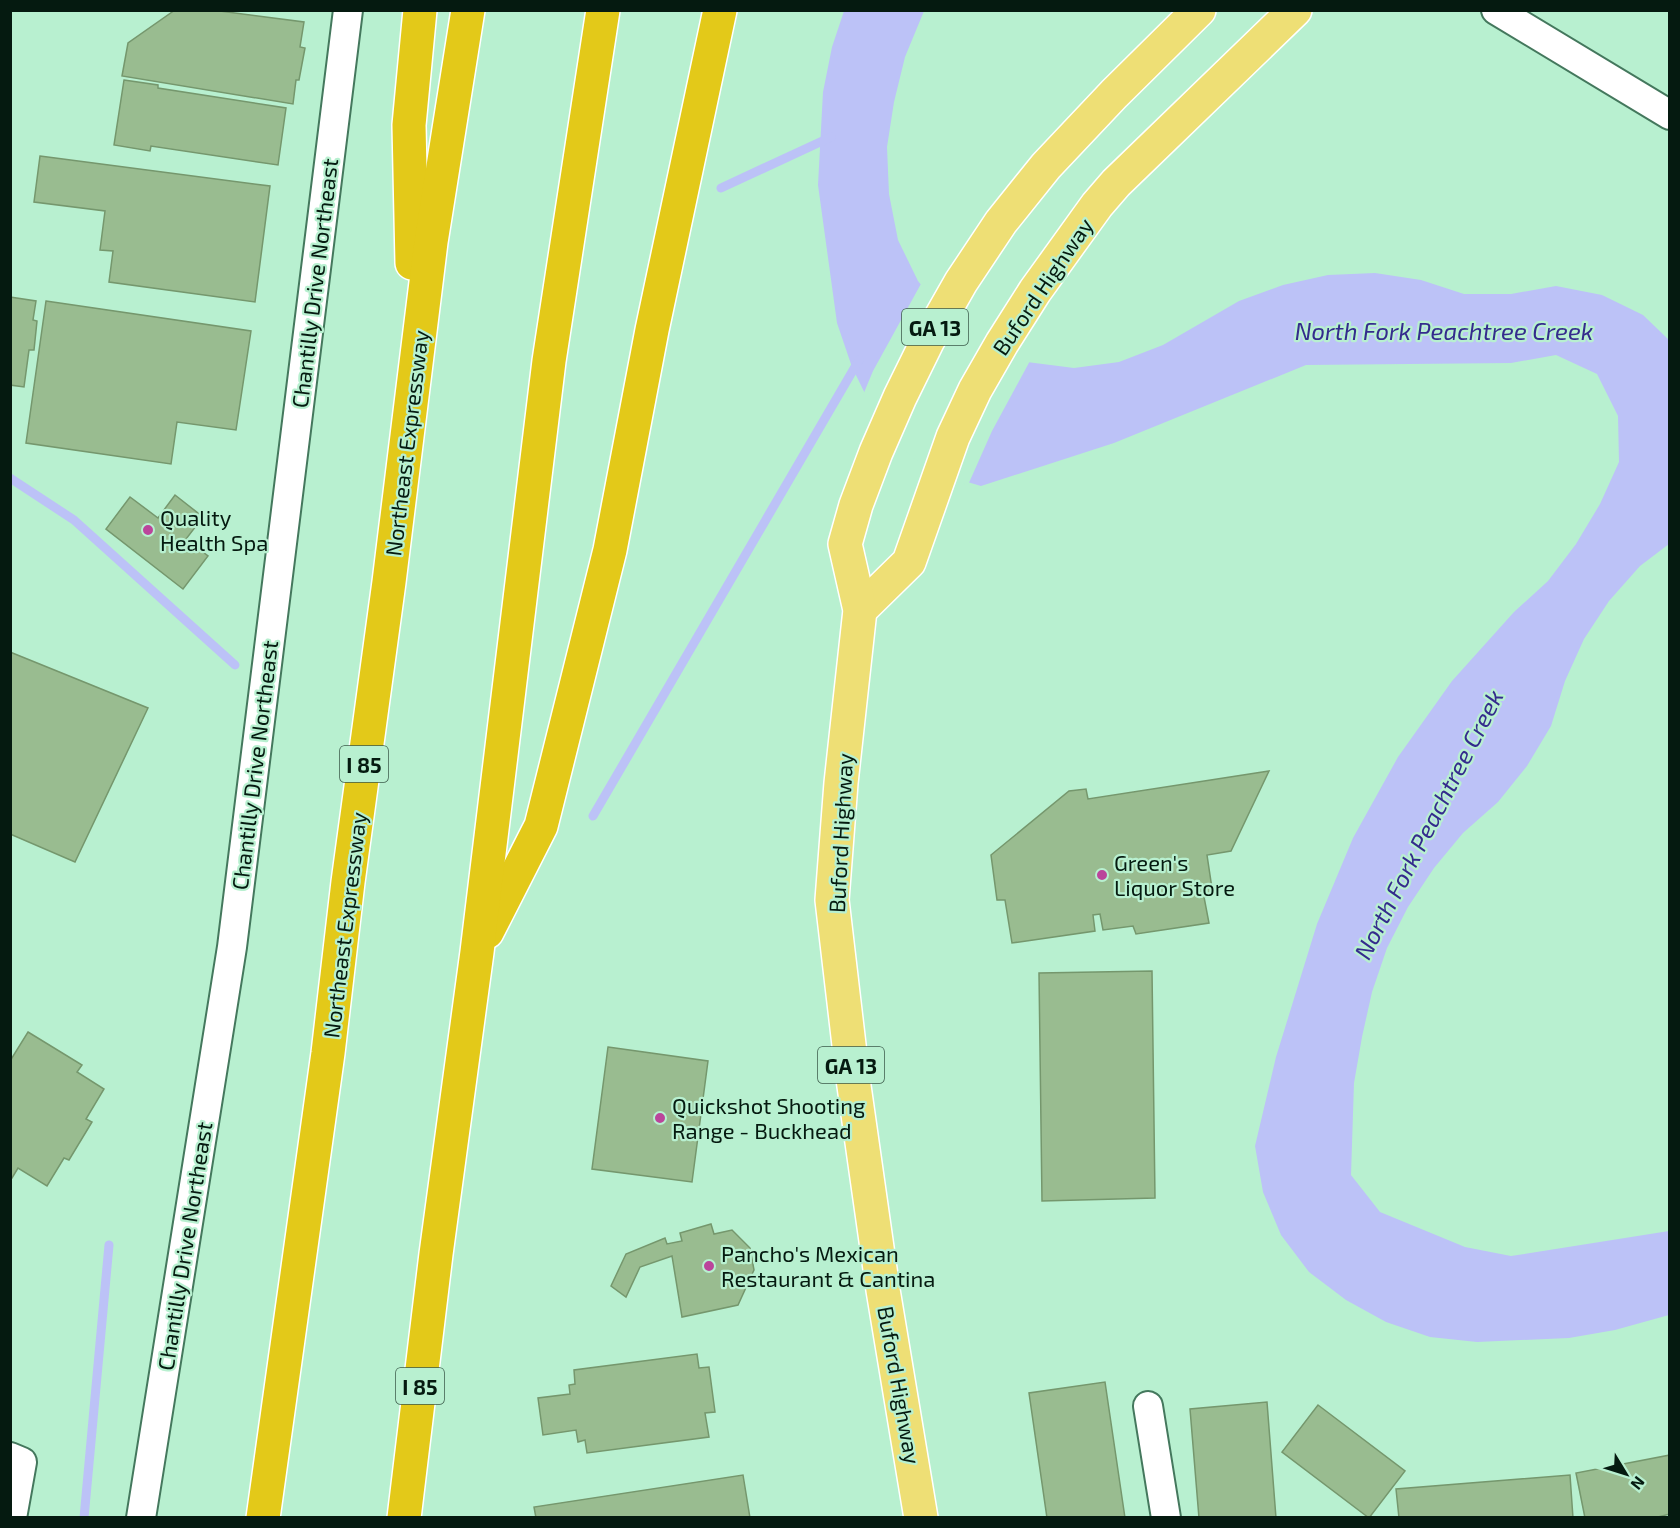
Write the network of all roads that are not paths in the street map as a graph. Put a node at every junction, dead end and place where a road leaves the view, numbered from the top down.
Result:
1 (348, 10) edge
2 (420, 10) edge
3 (468, 10) edge
4 (603, 10) edge
5 (720, 10) edge
6 (1199, 10) edge
7 (1295, 10) edge
8 (1496, 10) edge
9 (1670, 115) edge
10 (414, 368) junction
11 (860, 610) junction
12 (477, 952) junction
13 (1148, 1406) dead end
14 (10, 1457) edge
15 (12, 1518) edge
16 (141, 1518) edge
17 (263, 1518) edge
18 (404, 1518) edge
19 (921, 1518) edge
20 (1166, 1518) edge

1 - 16 street, Chantilly Drive Northeast
2 - 10 highway
3 - 10 highway, Northeast Expressway / I 85
4 - 12 highway, I 85
5 - 12 highway
6 - 11 main road, Buford Highway / GA 13
7 - 11 main road, Buford Highway / GA 13
8 - 9 street
10 - 17 highway, Northeast Expressway / I 85
11 - 19 main road, Buford Highway / GA 13
12 - 18 highway, I 85
13 - 20 street
14 - 15 street

